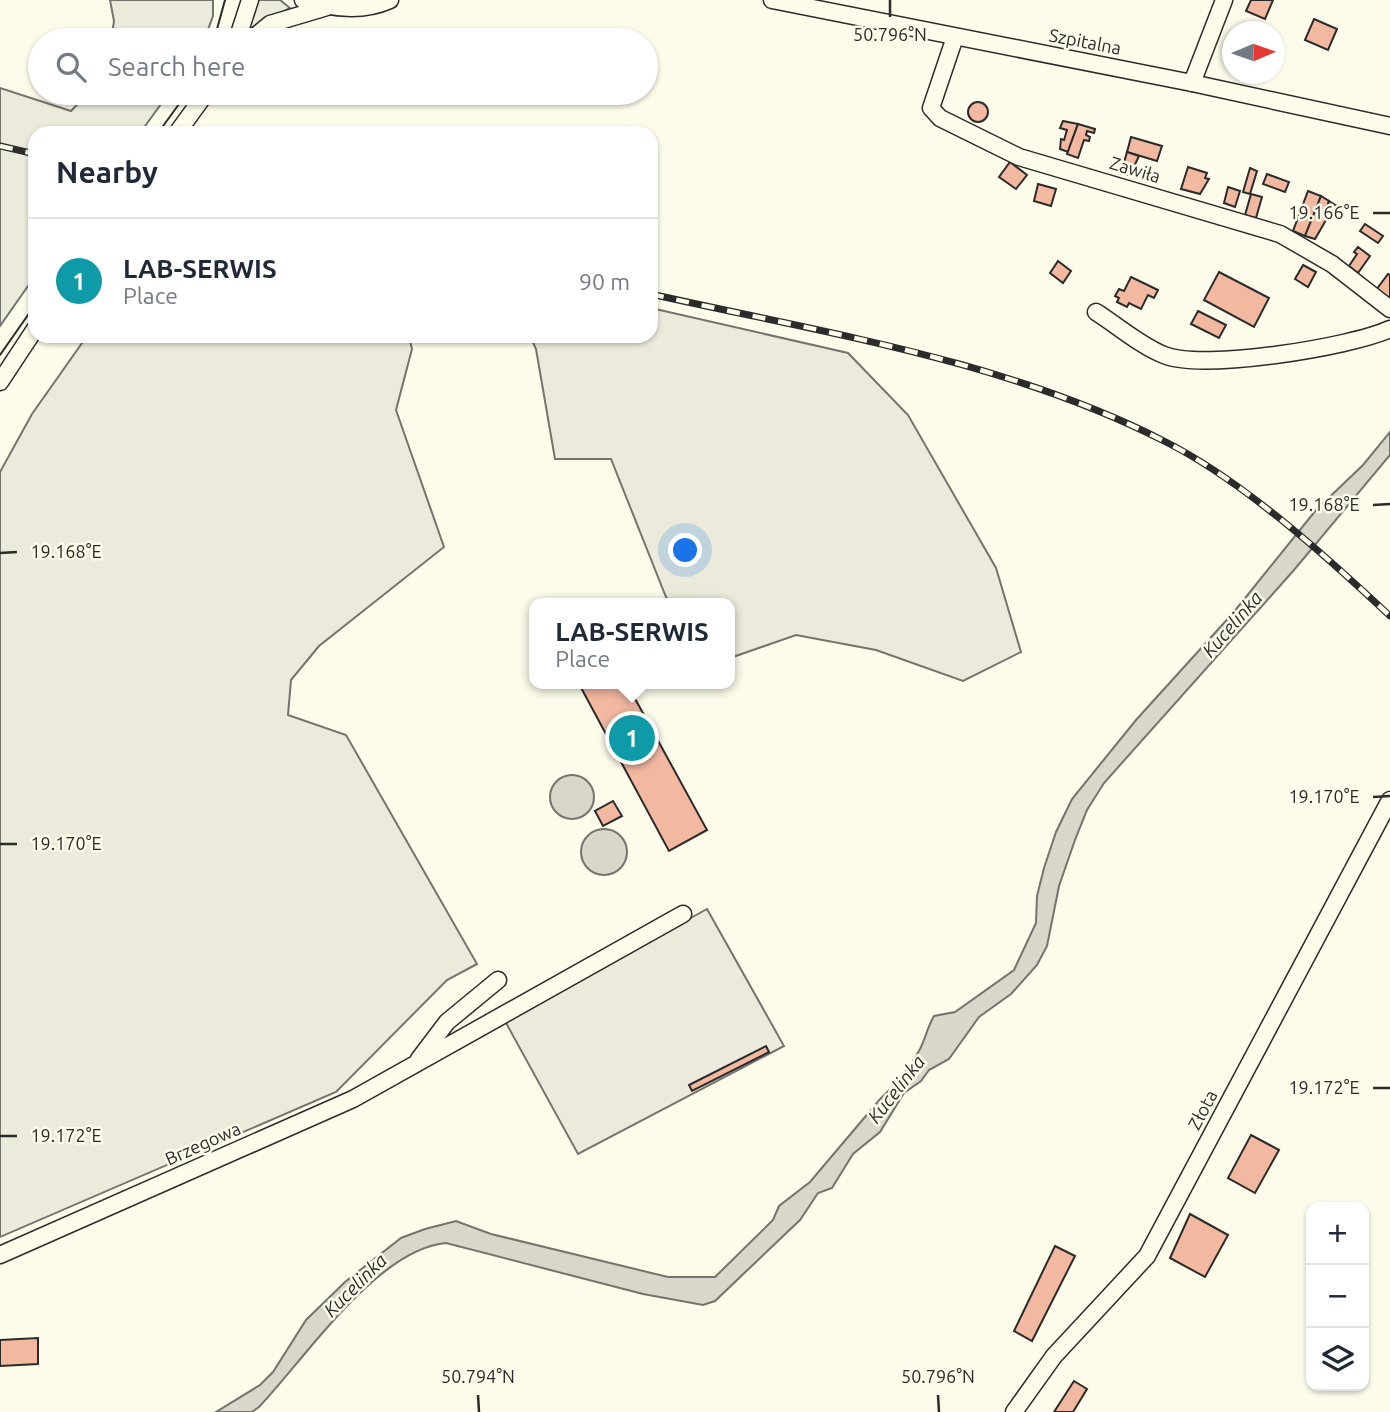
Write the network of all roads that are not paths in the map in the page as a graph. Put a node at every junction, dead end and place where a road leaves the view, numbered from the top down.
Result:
1 (250, 0) edge
2 (303, 0) edge
3 (390, 0) edge
4 (772, 0) edge
5 (1224, 0) edge
6 (327, 7) junction
7 (241, 28) edge
8 (265, 28) edge
9 (955, 37) junction
10 (1192, 83) junction
11 (197, 105) edge
12 (182, 126) edge
13 (1390, 126) edge
14 (1390, 309) edge
15 (1096, 312) dead end
16 (1390, 329) edge
17 (28, 340) edge
18 (0, 382) edge
19 (1390, 800) edge
20 (684, 914) dead end
21 (498, 980) dead end
22 (418, 1062) junction
23 (0, 1255) edge
24 (1014, 1412) edge

1 - 7 street
2 - 6 street
3 - 6 street
4 - 9 street, Szpitalna
5 - 10 street
6 - 8 street
9 - 10 street, Szpitalna
9 - 14 street, Zawiła
10 - 13 street, Szpitalna
11 - 12 street
15 - 16 street
17 - 18 street
19 - 24 street, Złota
20 - 22 street, Brzegowa
21 - 22 street, Brzegowa
22 - 23 street, Brzegowa

